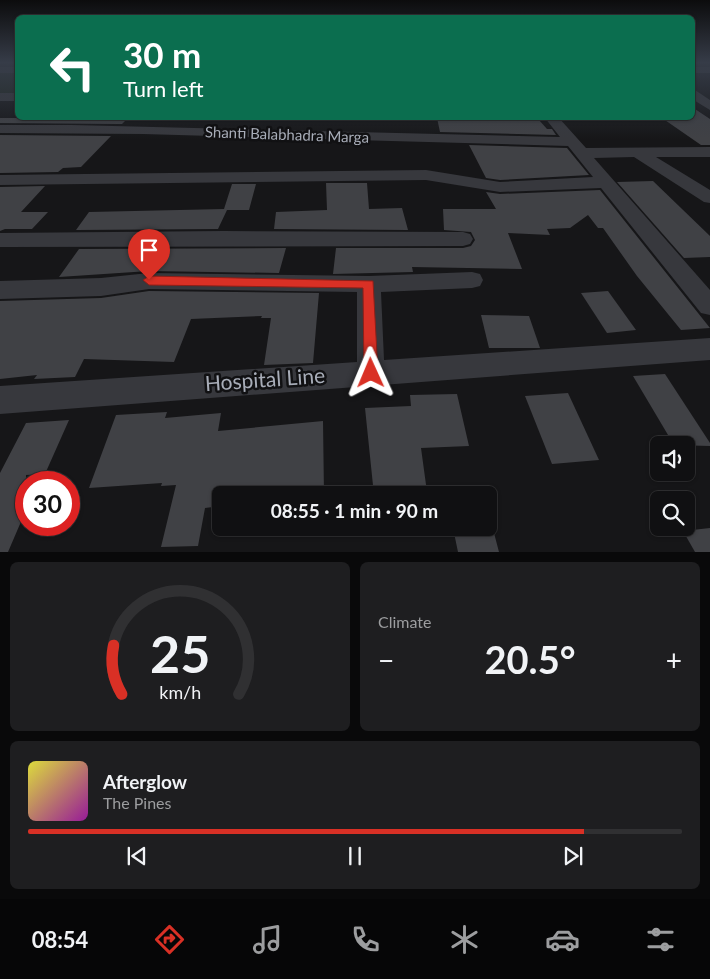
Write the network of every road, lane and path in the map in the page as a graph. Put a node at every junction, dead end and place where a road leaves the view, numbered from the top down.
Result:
1 (695, 94) edge
2 (0, 97) edge
3 (15, 97) edge
4 (710, 106) edge
5 (554, 120) edge
6 (0, 129) edge
7 (578, 148) junction
8 (710, 152) edge
9 (638, 153) junction
10 (607, 182) junction
11 (3, 183) edge
12 (710, 198) edge
13 (463, 239) dead end
14 (0, 240) edge
15 (472, 280) dead end
16 (369, 284) junction
17 (0, 290) edge
18 (710, 306) edge
19 (710, 349) edge
20 (371, 373) junction
21 (0, 400) edge

1 - 4 street
2 - 3 street
5 - 7 street
6 - 7 street, Shanti Balabhadra Marga
7 - 9 street, Shanti Balabhadra Marga
7 - 10 street
8 - 9 street, Shanti Balabhadra Marga
9 - 12 street
10 - 11 street
10 - 18 street
13 - 14 street
15 - 16 street
16 - 17 street
16 - 20 street
19 - 20 street, Hospital Line
20 - 21 street, Hospital Line

